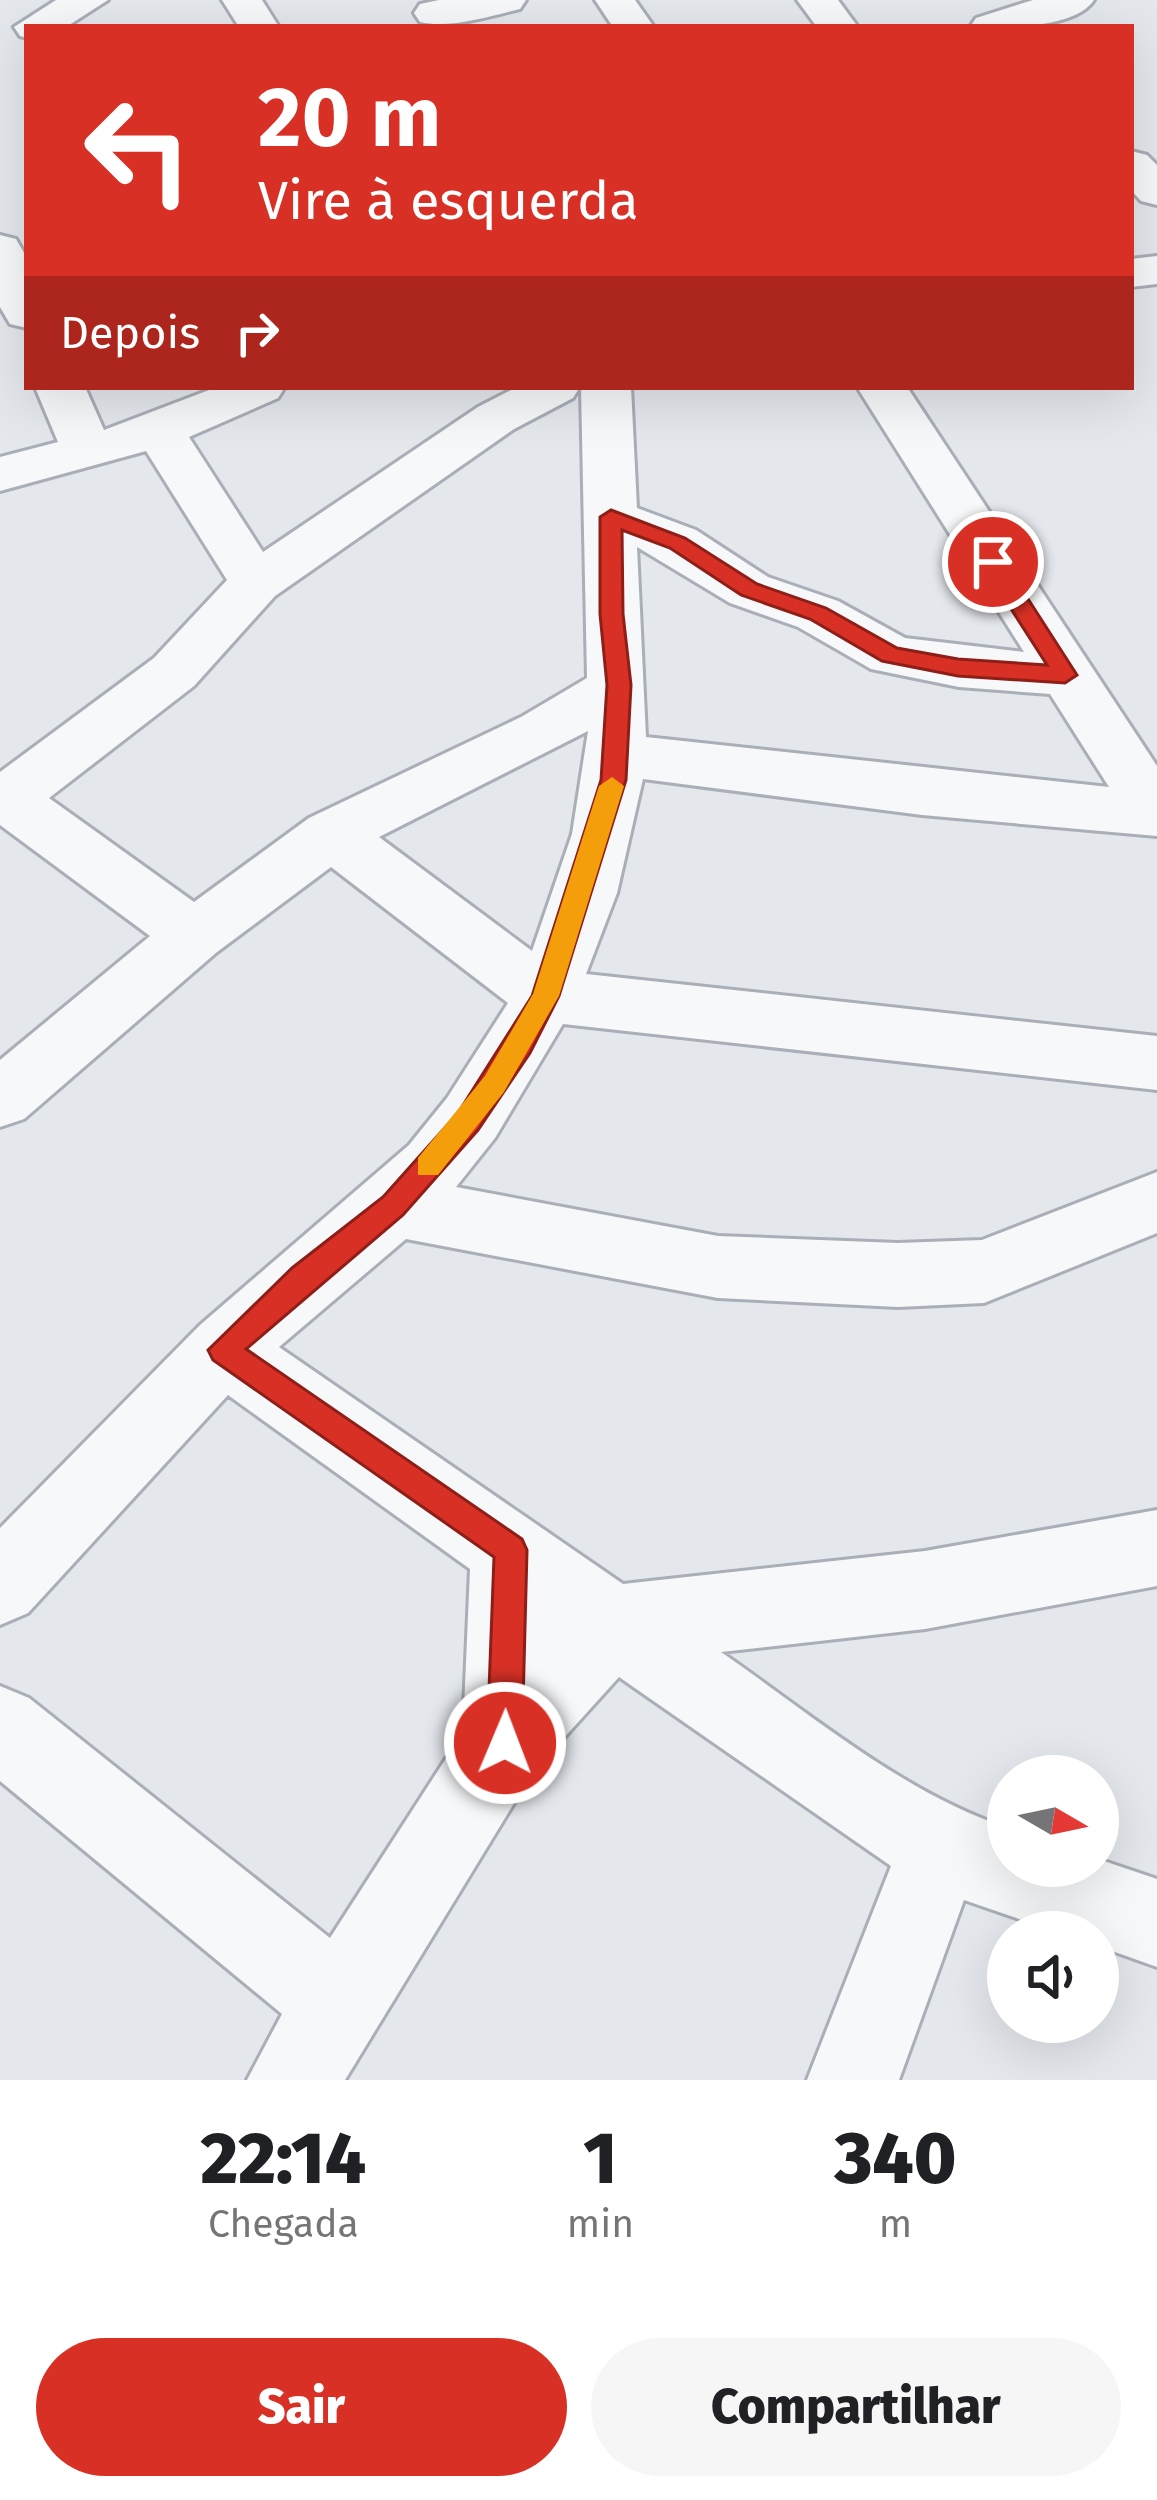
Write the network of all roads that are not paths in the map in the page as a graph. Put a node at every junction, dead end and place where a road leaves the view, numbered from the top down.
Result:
1 (3, 0) edge
2 (506, 0) edge
3 (817, 0) edge
4 (1074, 0) edge
5 (435, 13) edge
6 (55, 20) edge
7 (993, 20) edge
8 (836, 24) edge
9 (1134, 167) edge
10 (1157, 191) edge
11 (0, 249) edge
12 (24, 307) edge
13 (61, 390) edge
14 (253, 390) edge
15 (549, 390) edge
16 (606, 390) edge
17 (884, 390) edge
18 (159, 431) junction
19 (87, 449) junction
20 (0, 474) edge
21 (611, 517) junction
22 (256, 583) junction
23 (1065, 675) junction
24 (619, 685) junction
25 (616, 754) junction
26 (5, 800) edge
27 (1157, 814) edge
28 (331, 834) junction
29 (195, 935) junction
30 (545, 996) junction
31 (1157, 1063) edge
32 (0, 1099) edge
33 (1157, 1202) edge
34 (393, 1206) junction
35 (224, 1350) junction
36 (1157, 1548) edge
37 (510, 1550) junction
38 (0, 1586) edge
39 (612, 1625) junction
40 (0, 1727) edge
41 (505, 1743) junction
42 (852, 1793) junction
43 (942, 1849) junction
44 (1157, 1923) edge
45 (895, 1959) junction
46 (341, 2004) junction
47 (293, 2080) edge
48 (853, 2080) edge

1 - 6 street
2 - 5 street
3 - 8 street
4 - 7 street
9 - 10 street
11 - 12 street
13 - 19 street
14 - 18 street
15 - 22 street
16 - 21 street
17 - 23 street
18 - 19 street
18 - 22 street
19 - 20 street
21 - 23 street
21 - 24 street
22 - 26 street
23 - 27 street
24 - 25 street
24 - 28 street
25 - 27 street
25 - 30 street
26 - 29 street
28 - 29 street
28 - 30 street
29 - 32 street
30 - 31 street
30 - 34 street
33 - 34 street
34 - 35 street
35 - 37 street
35 - 38 street
36 - 39 street
37 - 39 street
37 - 41 street
39 - 41 street
39 - 42 street
40 - 46 street
41 - 46 street
42 - 43 street
42 - 45 street
43 - 44 street
43 - 45 street
45 - 48 street
46 - 47 street

